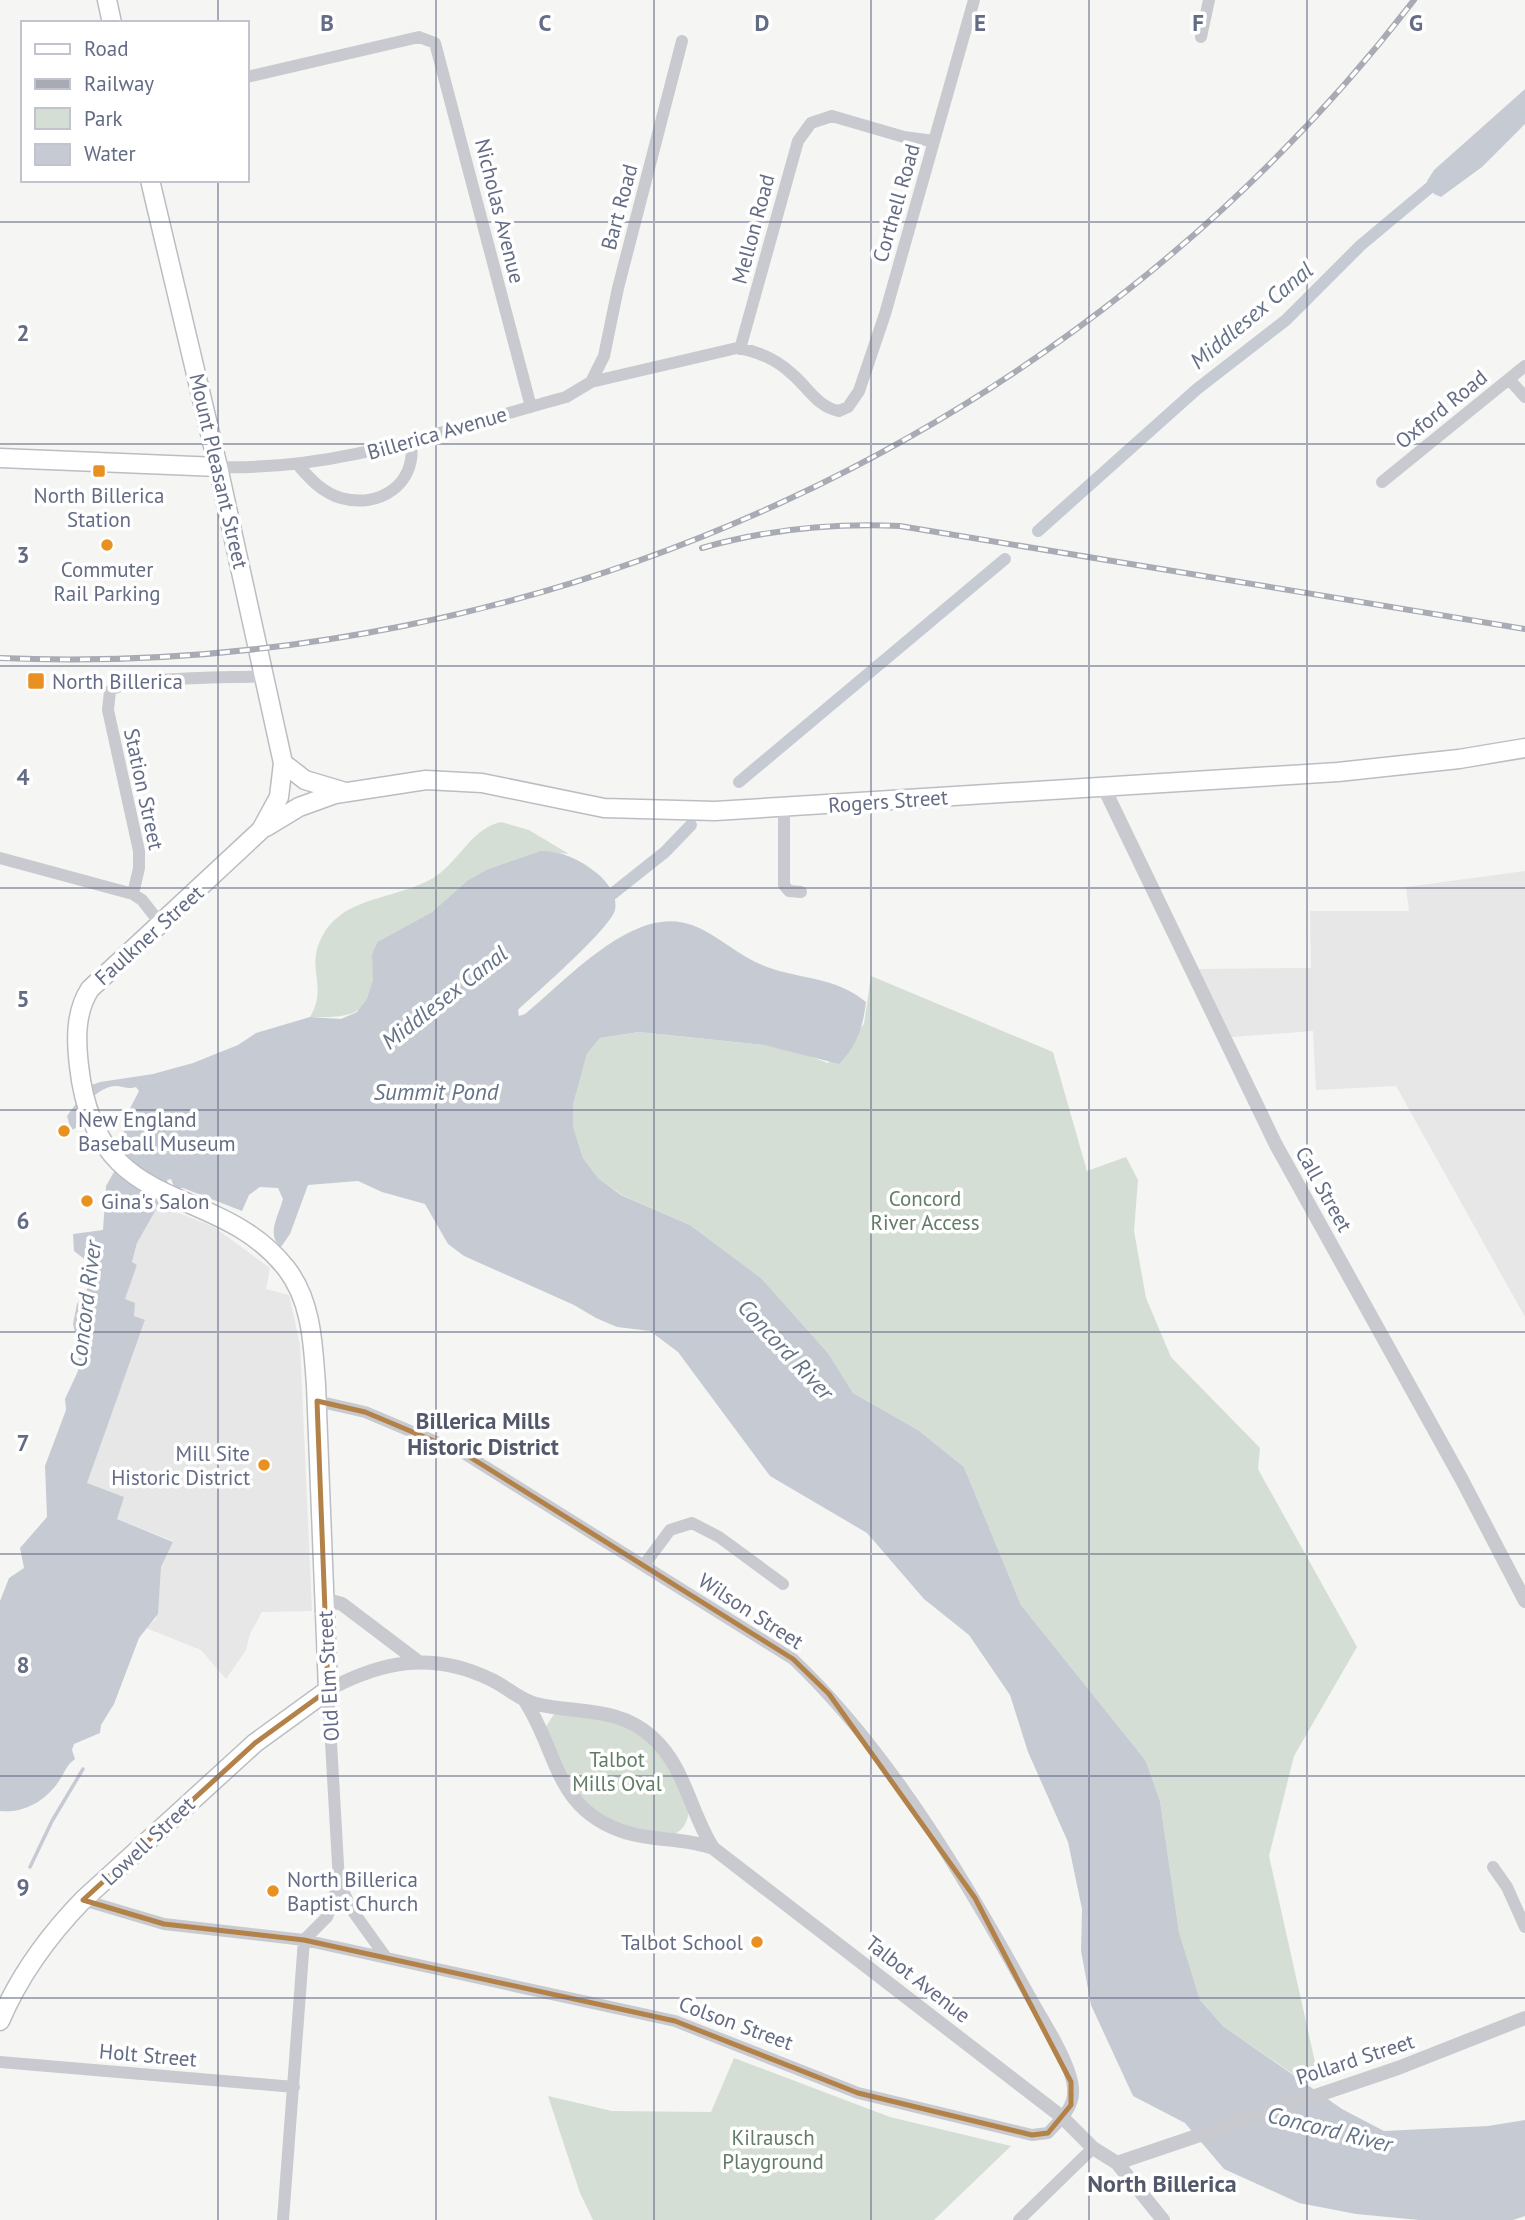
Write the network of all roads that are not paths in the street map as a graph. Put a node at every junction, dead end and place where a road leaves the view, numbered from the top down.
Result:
1 (107, 0) edge
2 (974, 0) edge
3 (1209, 0) edge
4 (112, 21) edge
5 (1200, 37) dead end
6 (682, 41) dead end
7 (248, 78) edge
8 (934, 141) junction
9 (150, 182) edge
10 (740, 349) junction
11 (1525, 366) edge
12 (1509, 379) junction
13 (591, 382) junction
14 (1525, 397) edge
15 (531, 407) junction
16 (411, 443) junction
17 (0, 458) edge
18 (298, 465) junction
19 (218, 467) junction
20 (1382, 482) dead end
21 (264, 676) junction
22 (1525, 748) edge
23 (283, 764) junction
24 (1104, 788) junction
25 (346, 791) junction
26 (784, 808) junction
27 (261, 830) junction
28 (0, 858) edge
29 (801, 892) dead end
30 (132, 894) junction
31 (160, 923) junction
32 (164, 1195) joint
33 (317, 1401) junction
34 (644, 1565) junction
35 (783, 1584) dead end
36 (324, 1599) junction
37 (1525, 1601) edge
38 (416, 1660) junction
39 (328, 1690) junction
40 (525, 1701) junction
41 (713, 1848) junction
42 (1493, 1867) dead end
43 (339, 1882) junction
44 (83, 1900) junction
45 (1525, 1927) edge
46 (304, 1940) junction
47 (385, 1956) junction
48 (1525, 2018) edge
49 (0, 2021) edge
50 (0, 2062) edge
51 (294, 2087) junction
52 (1062, 2117) junction
53 (1093, 2148) junction
54 (1117, 2163) junction
55 (283, 2220) edge
56 (1019, 2220) edge
57 (1163, 2220) edge

1 - 4 main road
2 - 8 street, Corthell Road
3 - 5 street
6 - 13 street, Bart Road
7 - 15 street, Nicholas Avenue
8 - 10 street, Mellon Road
8 - 10 street, Corthell Road
9 - 19 main road, Mount Pleasant Street
10 - 13 street, Billerica Avenue
11 - 12 street, Oxford Road
12 - 14 street
12 - 20 street, Oxford Road
13 - 15 street, Billerica Avenue
15 - 16 street, Billerica Avenue
16 - 18 street, Billerica Avenue
16 - 18 street
17 - 19 main road, Billerica Avenue
18 - 19 street, Billerica Avenue
19 - 21 main road, Mount Pleasant Street
21 - 23 main road, Mount Pleasant Street
21 - 30 street, Station Street
22 - 24 main road, Rogers Street
23 - 25 main road
23 - 27 main road, Mount Pleasant Street
24 - 26 main road, Rogers Street
24 - 37 street, Call Street
25 - 26 main road, Rogers Street
25 - 27 main road, Rogers Street
26 - 29 street
27 - 31 main road, Faulkner Street
28 - 30 street
30 - 31 street
31 - 32 main road, Faulkner Street
32 - 33 main road, Old Elm Street
33 - 34 street, Wilson Street
33 - 36 main road, Old Elm Street
34 - 35 street
34 - 52 street, Wilson Street
36 - 38 street
36 - 39 main road, Old Elm Street
38 - 39 street, Talbot Avenue
38 - 40 street, Talbot Avenue
39 - 43 street, Old Elm Street
39 - 44 main road, Lowell Street
40 - 41 street, Talbot Avenue
40 - 41 street, Talbot Avenue
41 - 52 street, Talbot Avenue
42 - 45 street
43 - 46 street, Old Elm Street
43 - 47 street
44 - 46 street, Colson Street
44 - 49 main road, Lowell Street
46 - 47 street, Colson Street
46 - 51 street
47 - 52 street, Colson Street
48 - 54 street, Pollard Street
50 - 51 street, Holt Street
51 - 55 street
52 - 53 street, Talbot Avenue
53 - 54 street
53 - 56 street
54 - 57 street

